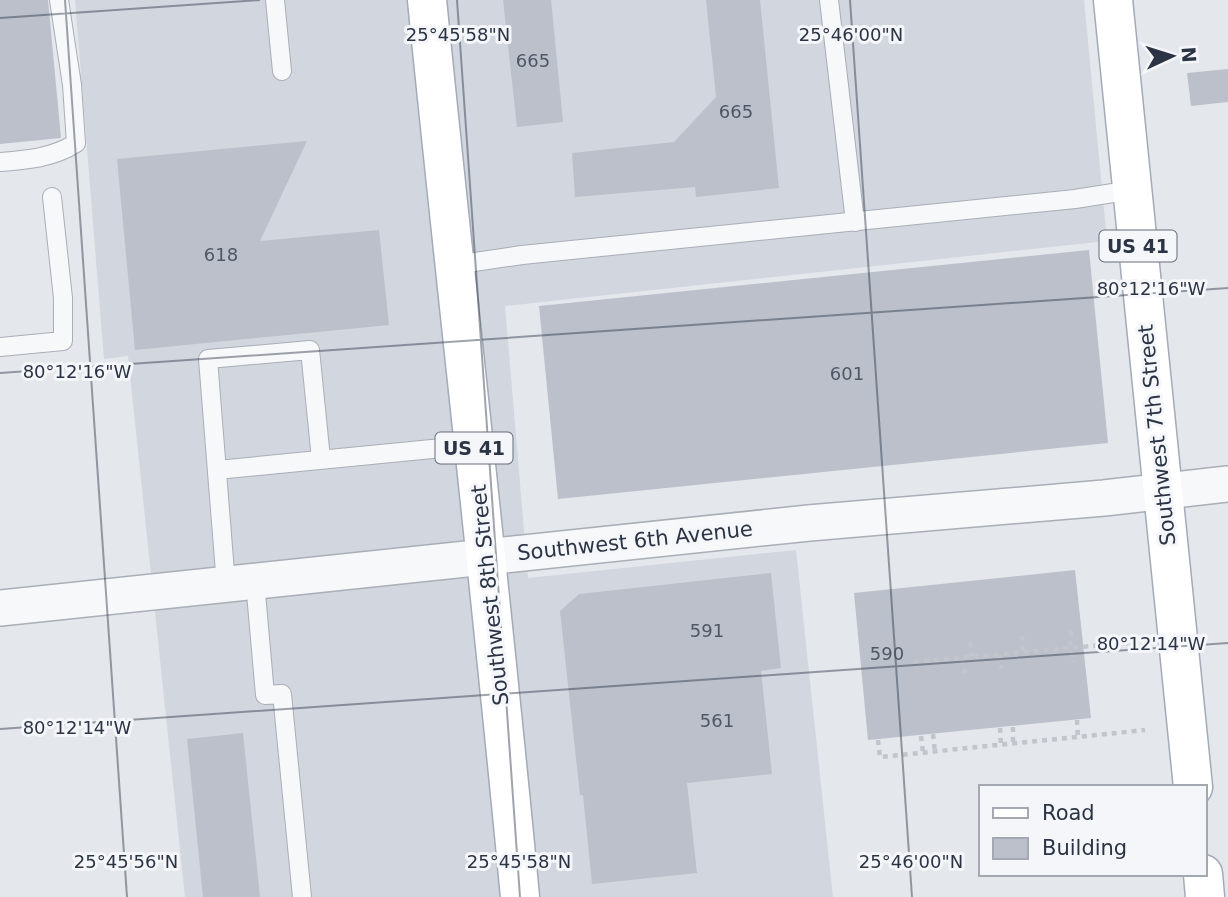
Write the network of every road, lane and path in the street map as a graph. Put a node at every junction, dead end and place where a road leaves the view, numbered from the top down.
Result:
1 (59, 0) edge
2 (275, 0) edge
3 (427, 0) edge
4 (829, 0) edge
5 (1113, 0) edge
6 (282, 71) dead end
7 (0, 162) edge
8 (1132, 190) junction
9 (52, 197) dead end
10 (855, 222) junction
11 (454, 265) junction
12 (0, 347) edge
13 (473, 445) junction
14 (321, 459) junction
15 (217, 470) junction
16 (1228, 484) edge
17 (1162, 491) junction
18 (487, 557) junction
19 (240, 584) junction
20 (0, 608) edge
21 (1070, 631) dead end
22 (1022, 636) dead end
23 (970, 642) dead end
24 (1137, 642) dead end
25 (1070, 648) junction
26 (1023, 653) junction
27 (999, 655) junction
28 (972, 657) junction
29 (962, 659) junction
30 (914, 662) dead end
31 (1073, 662) dead end
32 (1001, 669) dead end
33 (965, 673) dead end
34 (1077, 720) dead end
35 (1013, 727) dead end
36 (1000, 728) dead end
37 (1145, 730) dead end
38 (933, 734) dead end
39 (921, 736) dead end
40 (1078, 738) junction
41 (878, 740) dead end
42 (1013, 744) junction
43 (1002, 745) junction
44 (923, 752) junction
45 (935, 752) junction
46 (1193, 785) edge
47 (1202, 876) edge
48 (302, 897) edge
49 (520, 897) edge
50 (1205, 897) edge

1 - 7 lane
2 - 6 lane
3 - 11 main road, Southwest 8th Street / US 41
4 - 10 lane
5 - 8 main road, Southwest 7th Street / US 41
8 - 10 lane
8 - 17 main road, Southwest 7th Street / US 41
9 - 12 lane
10 - 11 lane
11 - 13 main road, Southwest 8th Street / US 41
13 - 14 lane
13 - 18 main road, Southwest 8th Street / US 41
14 - 15 lane
14 - 15 lane
15 - 19 lane
16 - 17 street, Southwest 6th Avenue
17 - 18 street, Southwest 6th Avenue
17 - 46 main road, Southwest 7th Street / US 41
18 - 19 street, Southwest 6th Avenue
18 - 49 main road, Southwest 8th Street / US 41
19 - 20 street, Southwest 6th Avenue
19 - 48 lane
21 - 25 path
22 - 26 path
23 - 28 path
24 - 25 path
25 - 26 path
25 - 31 path
26 - 27 path
27 - 28 path
27 - 32 path
28 - 29 path
29 - 30 path
29 - 33 path
34 - 40 path
35 - 42 path
36 - 43 path
37 - 40 path
38 - 45 path
39 - 44 path
40 - 42 path
41 - 44 path
42 - 43 path
43 - 45 path
44 - 45 path
47 - 50 main road

